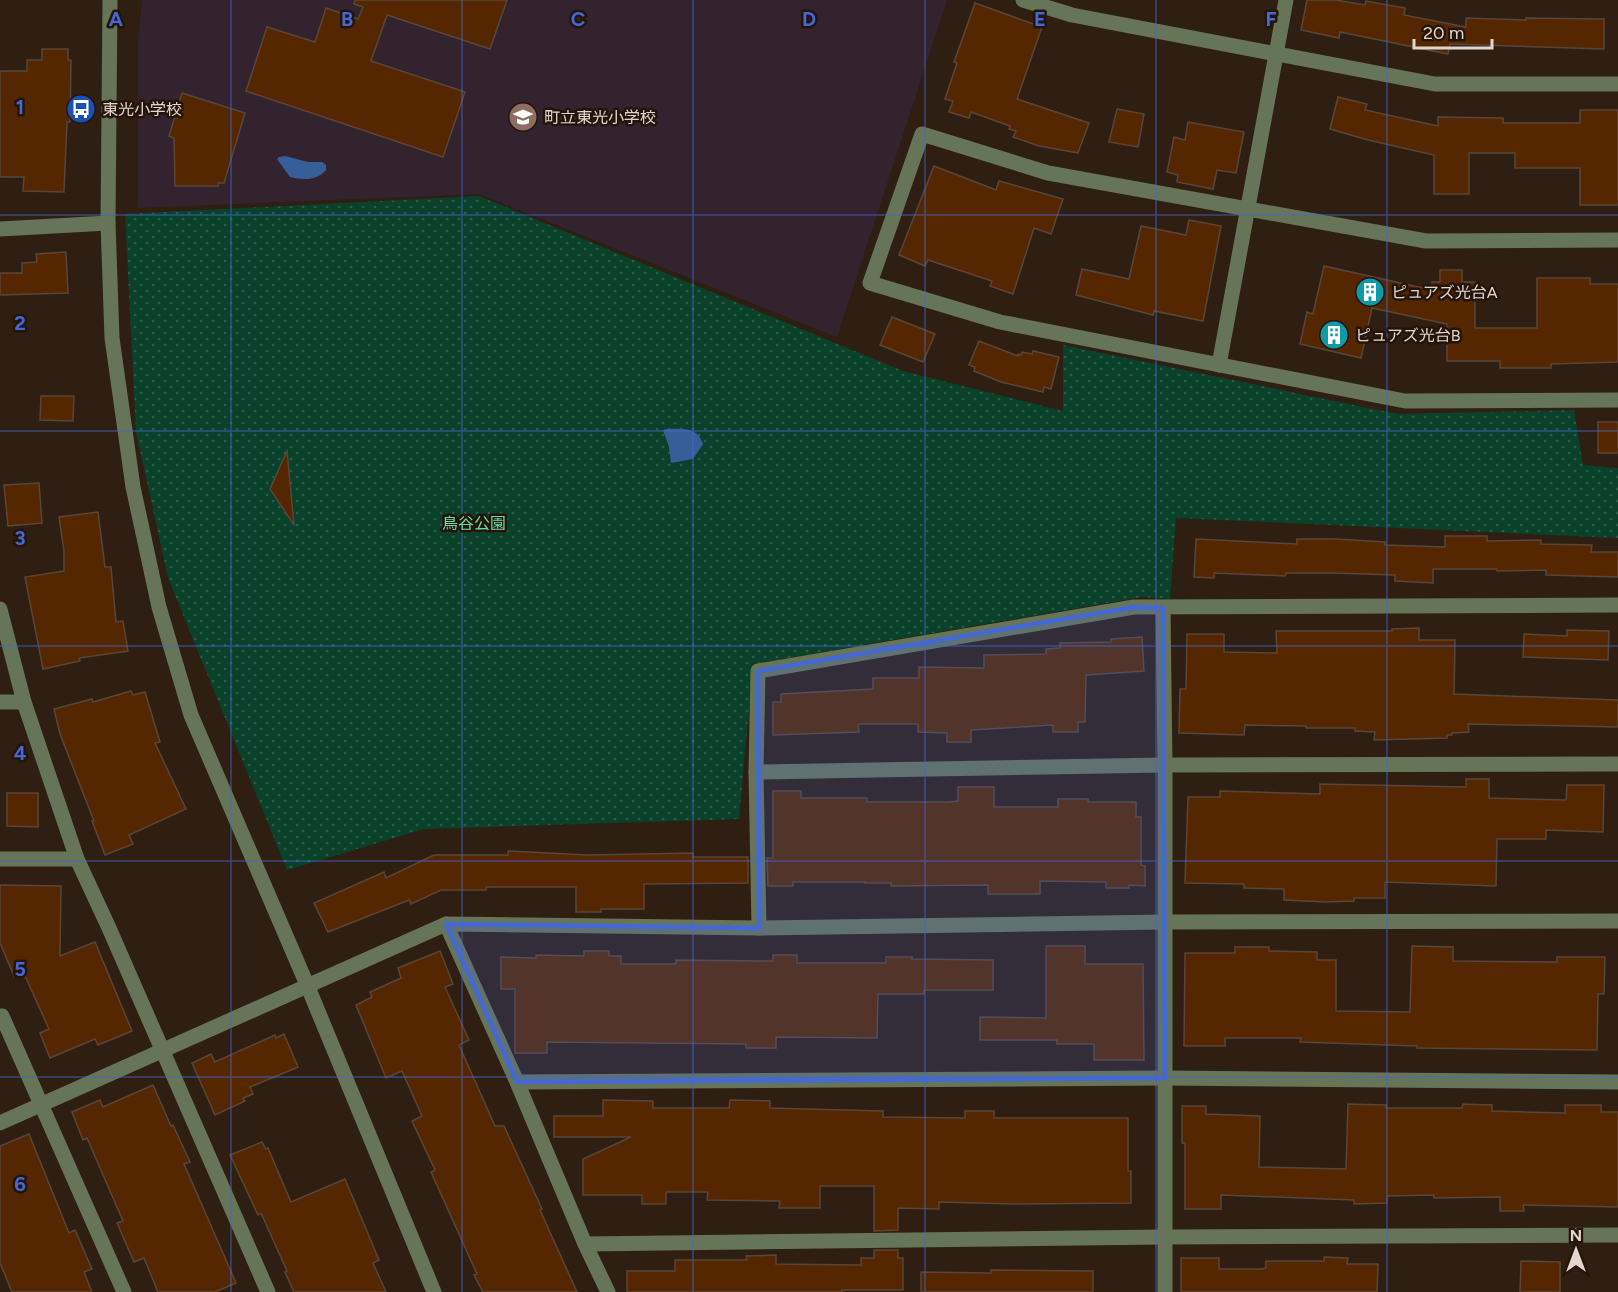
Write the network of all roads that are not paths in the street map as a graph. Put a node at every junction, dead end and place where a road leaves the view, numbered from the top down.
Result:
1 (110, 0) edge
2 (1023, 0) edge
3 (1286, 0) edge
4 (1276, 56) junction
5 (1618, 84) edge
6 (1246, 210) junction
7 (108, 223) junction
8 (0, 229) edge
9 (1618, 240) edge
10 (1219, 364) junction
11 (1618, 400) edge
12 (1618, 605) edge
13 (1162, 608) junction
14 (0, 609) edge
15 (0, 702) edge
16 (24, 702) junction
17 (1618, 764) edge
18 (1165, 765) junction
19 (756, 772) junction
20 (0, 859) edge
21 (77, 859) junction
22 (1618, 921) edge
23 (1165, 922) junction
24 (446, 924) junction
25 (759, 928) junction
26 (308, 987) junction
27 (0, 1016) edge
28 (163, 1051) junction
29 (1165, 1078) junction
30 (517, 1082) junction
31 (1618, 1082) edge
32 (42, 1103) junction
33 (0, 1123) edge
34 (1618, 1235) edge
35 (1164, 1237) junction
36 (585, 1244) junction
37 (124, 1292) edge
38 (268, 1292) edge
39 (434, 1292) edge
40 (608, 1292) edge
41 (1165, 1292) edge

1 - 7 street
2 - 4 street
3 - 4 street
4 - 5 street
4 - 6 street
6 - 9 street
6 - 10 street
6 - 10 street
7 - 8 street
7 - 26 street
10 - 11 street
12 - 13 street
13 - 18 street
13 - 19 street
14 - 16 street
15 - 16 street
16 - 21 street
17 - 18 street
18 - 19 street
18 - 23 street
19 - 25 street
20 - 21 street
21 - 28 street
22 - 23 street
23 - 25 street
23 - 29 street
24 - 25 street
24 - 26 street
24 - 30 street
26 - 28 street
26 - 39 street
27 - 32 street
28 - 32 street
28 - 38 street
29 - 30 street
29 - 31 street
29 - 35 street
30 - 36 street
32 - 33 street
32 - 37 street
34 - 35 street
35 - 36 street
35 - 41 street
36 - 40 street

